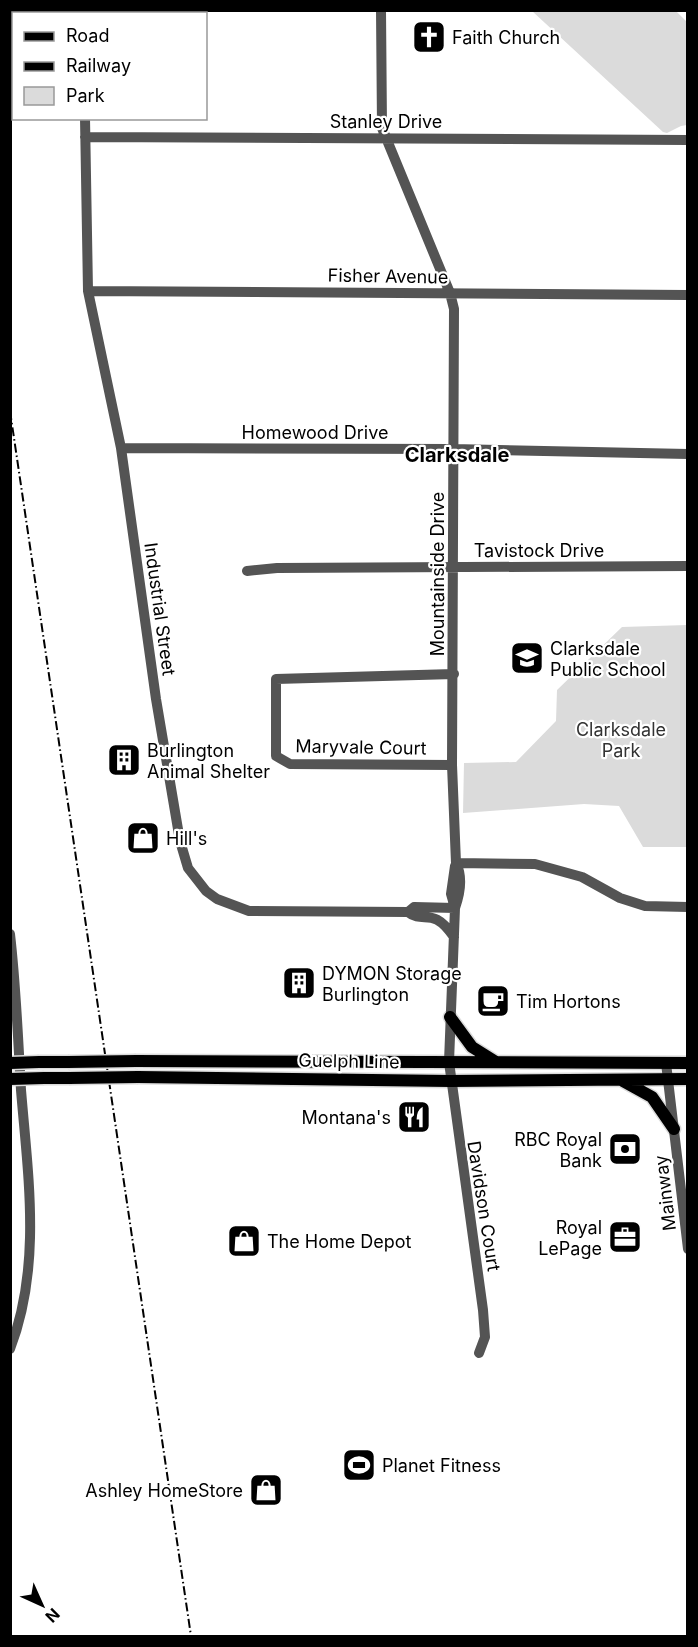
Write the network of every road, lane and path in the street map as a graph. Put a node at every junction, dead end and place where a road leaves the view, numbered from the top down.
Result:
1 (381, 10) edge
2 (85, 120) edge
3 (85, 137) junction
4 (386, 137) junction
5 (687, 140) edge
6 (88, 291) junction
7 (450, 293) junction
8 (687, 295) edge
9 (121, 448) junction
10 (453, 449) junction
11 (687, 454) edge
12 (687, 566) edge
13 (453, 567) junction
14 (247, 572) dead end
15 (454, 674) junction
16 (452, 765) junction
17 (456, 863) junction
18 (687, 907) edge
19 (455, 908) junction
20 (408, 912) junction
21 (10, 934) edge
22 (454, 937) junction
23 (450, 1017) junction
24 (448, 1062) junction
25 (10, 1063) edge
26 (496, 1063) junction
27 (666, 1063) junction
28 (687, 1063) edge
29 (667, 1078) junction
30 (10, 1079) edge
31 (610, 1079) junction
32 (687, 1079) edge
33 (450, 1081) junction
34 (674, 1129) junction
35 (687, 1249) edge
36 (10, 1349) edge
37 (479, 1353) dead end

1 - 4 street, Mountainside Drive
2 - 3 street, Industrial Street
3 - 4 street, Stanley Drive
3 - 6 street, Industrial Street
4 - 5 street, Stanley Drive
4 - 7 street, Mountainside Drive
6 - 7 street, Fisher Avenue
6 - 9 street, Industrial Street
7 - 8 street, Fisher Avenue
7 - 10 street, Mountainside Drive
9 - 10 street, Homewood Drive
9 - 20 street, Industrial Street
10 - 11 street, Homewood Drive
10 - 13 street, Mountainside Drive
12 - 13 street, Tavistock Drive
13 - 14 street, Tavistock Drive
13 - 15 street, Mountainside Drive
15 - 16 street, Mountainside Drive
15 - 16 street, Maryvale Court
16 - 17 street, Mountainside Drive
17 - 18 street
17 - 19 street, Mountainside Drive
19 - 20 street, Industrial Street
19 - 22 street, Mountainside Drive
20 - 22 street, Industrial Street
21 - 36 street
22 - 23 street, Mountainside Drive
23 - 24 street, Mountainside Drive
23 - 26 main road
24 - 25 main road, Guelph Line, bridge
24 - 26 main road, Guelph Line
24 - 33 street, Davidson Court
26 - 27 main road, Guelph Line
27 - 28 main road, Guelph Line
27 - 29 street, Mainway
29 - 31 main road, Guelph Line
29 - 32 main road, Guelph Line
29 - 34 street, Mainway
30 - 33 main road, Guelph Line, bridge
31 - 33 main road, Guelph Line
31 - 34 main road
33 - 37 street, Davidson Court
34 - 35 street, Mainway

